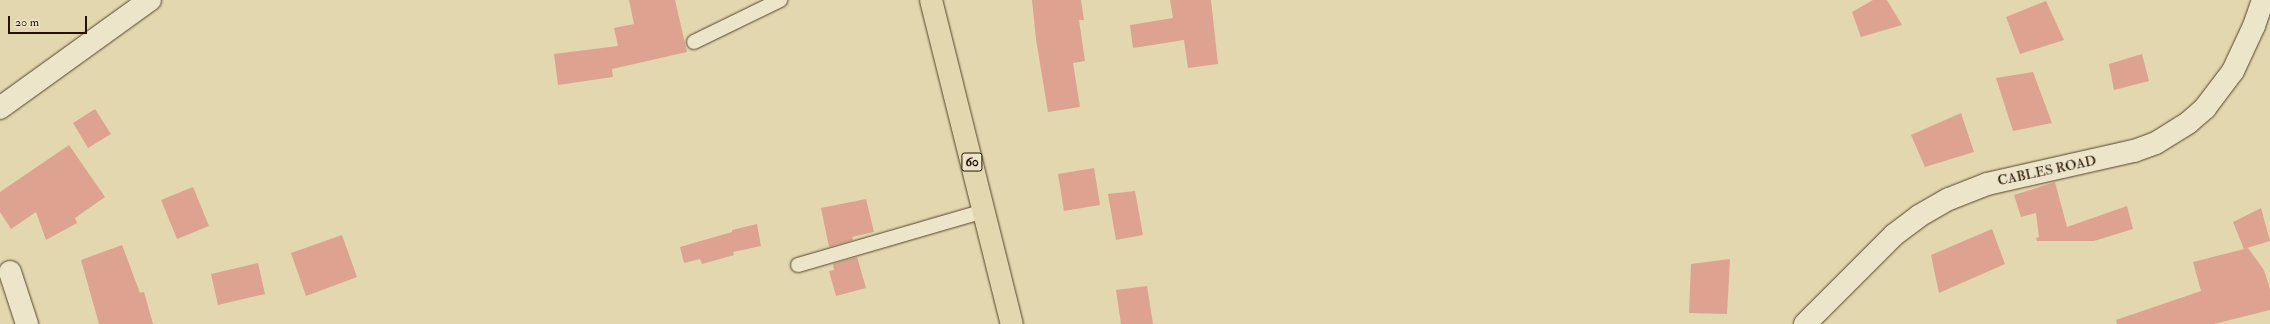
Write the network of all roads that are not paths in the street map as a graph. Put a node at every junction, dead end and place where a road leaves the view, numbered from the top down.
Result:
1 (150, 0) edge
2 (780, 0) edge
3 (931, 0) edge
4 (2262, 3) dead end
5 (694, 42) dead end
6 (0, 108) edge
7 (984, 211) junction
8 (798, 265) dead end
9 (10, 272) dead end
10 (27, 324) edge
11 (1012, 324) edge
12 (1805, 324) edge

1 - 6 street
2 - 5 lane
3 - 7 main road, 60
4 - 12 street, CABLES ROAD
7 - 8 lane
7 - 11 main road, 60
9 - 10 street

